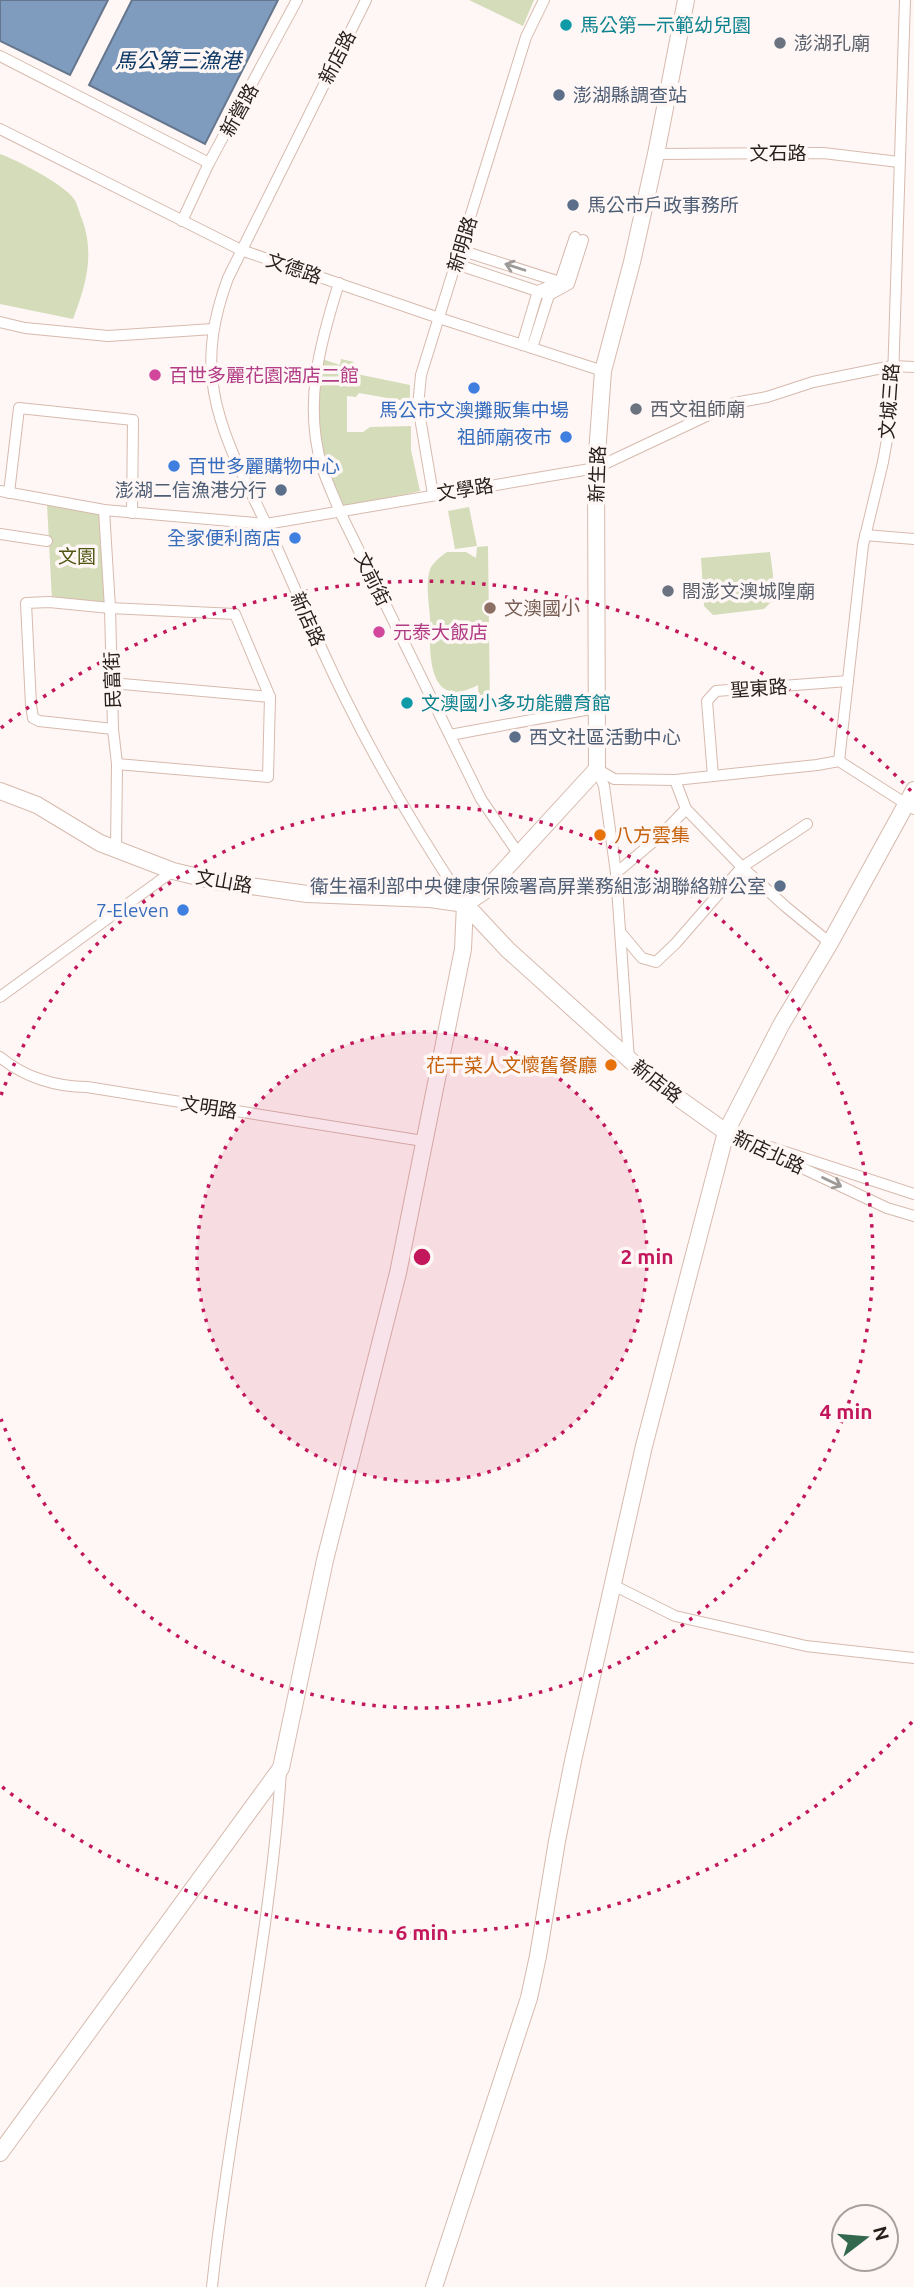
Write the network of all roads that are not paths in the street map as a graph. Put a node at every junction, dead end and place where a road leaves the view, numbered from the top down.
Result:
1 (297, 0) edge
2 (366, 0) edge
3 (544, 0) edge
4 (686, 0) edge
5 (905, 0) edge
6 (0, 56) edge
7 (0, 129) edge
8 (656, 154) junction
9 (899, 162) junction
10 (209, 163) junction
11 (182, 221) junction
12 (579, 239) dead end
13 (241, 250) junction
14 (460, 250) junction
15 (456, 264) junction
16 (339, 283) junction
17 (564, 283) junction
18 (543, 293) junction
19 (439, 318) junction
20 (0, 321) edge
21 (213, 329) junction
22 (527, 346) junction
23 (892, 366) junction
24 (914, 367) edge
25 (603, 371) junction
26 (596, 468) junction
27 (5, 492) edge
28 (433, 495) junction
29 (104, 510) junction
30 (340, 512) junction
31 (132, 513) junction
32 (266, 524) junction
33 (0, 534) edge
34 (865, 535) junction
35 (914, 539) edge
36 (47, 541) dead end
37 (110, 608) junction
38 (848, 681) junction
39 (111, 683) junction
40 (270, 697) junction
41 (596, 708) junction
42 (113, 729) junction
43 (450, 735) junction
44 (839, 761) junction
45 (117, 764) junction
46 (597, 769) junction
47 (713, 776) junction
48 (675, 780) junction
49 (0, 791) edge
50 (911, 801) edge
51 (686, 809) junction
52 (807, 824) dead end
53 (116, 850) junction
54 (518, 853) junction
55 (743, 867) junction
56 (173, 871) junction
57 (616, 873) junction
58 (465, 904) junction
59 (621, 933) junction
60 (830, 943) junction
61 (0, 996) edge
62 (0, 1057) edge
63 (629, 1060) junction
64 (726, 1132) junction
65 (423, 1142) junction
66 (914, 1194) edge
67 (914, 1216) edge
68 (613, 1585) junction
69 (914, 1658) edge
70 (281, 1768) junction
71 (0, 2153) edge
72 (212, 2287) edge
73 (434, 2287) edge

1 - 10 street, 新營路
2 - 13 street, 新店路
3 - 14 street, 新明路
4 - 8 main road, 新生路
5 - 9 street, 文城三路
6 - 10 street
7 - 11 street, 文德路
8 - 9 street, 文石路
8 - 25 main road, 新生路
9 - 23 street, 文城三路
10 - 11 street, 新營路
11 - 13 street, 文德路
12 - 17 street
13 - 16 street, 文德路
13 - 21 street, 新店路
14 - 15 street, 新明路
17 -> 14 street
15 - 18 street
15 - 19 street, 新明路
16 - 19 street, 文德路
16 - 30 street, 文前街
17 - 18 street
18 - 22 street
19 - 22 street, 文德路
19 - 28 street, 新明路
20 - 21 street
21 - 32 street, 新店路
22 - 25 street, 文德路
23 - 24 street, 文學路
23 - 26 street, 文學路
23 - 34 street, 文城三路
25 - 26 main road, 新生路
26 - 28 street, 文學路
26 - 41 main road, 新生路
27 - 29 street, 文學路
27 - 31 street
28 - 30 street, 文學路
29 - 31 street, 文學路
29 - 37 street, 民富街
30 - 32 street, 文學路
30 - 43 street, 文前街
31 - 32 street, 文學路
32 - 58 street, 新店路
33 - 36 street
34 - 35 street
34 - 38 street, 文城三路
37 - 39 street, 民富街
37 - 40 street
37 - 42 street
38 - 44 street, 文城三路
38 - 47 street, 聖東路
39 - 40 street
39 - 42 street, 民富街
40 - 45 street
41 - 43 street
41 - 46 main road, 新生路
42 - 45 street, 民富街
43 - 54 street, 文前街
44 - 47 street
44 - 50 street
45 - 53 street, 民富街
46 - 48 street
46 - 54 main road
46 - 57 street
47 - 48 street
48 - 51 street
49 - 53 main road, 文山路
50 - 60 main road
51 - 55 street
51 - 57 street
52 - 55 street
53 - 56 main road, 文山路
54 - 58 main road
55 - 59 street
55 - 60 street
56 - 58 main road, 文山路
56 - 61 street
57 - 59 street
58 - 63 main road, 新店路
58 - 65 main road
59 - 63 street
60 - 64 main road
62 - 65 street, 文明路
63 - 64 main road, 新店路
64 - 66 street, 新店北路
64 -> 67 street, 新店北路
64 - 68 main road
65 - 70 main road
68 - 69 street
68 - 73 main road
70 - 71 main road
70 - 72 street

